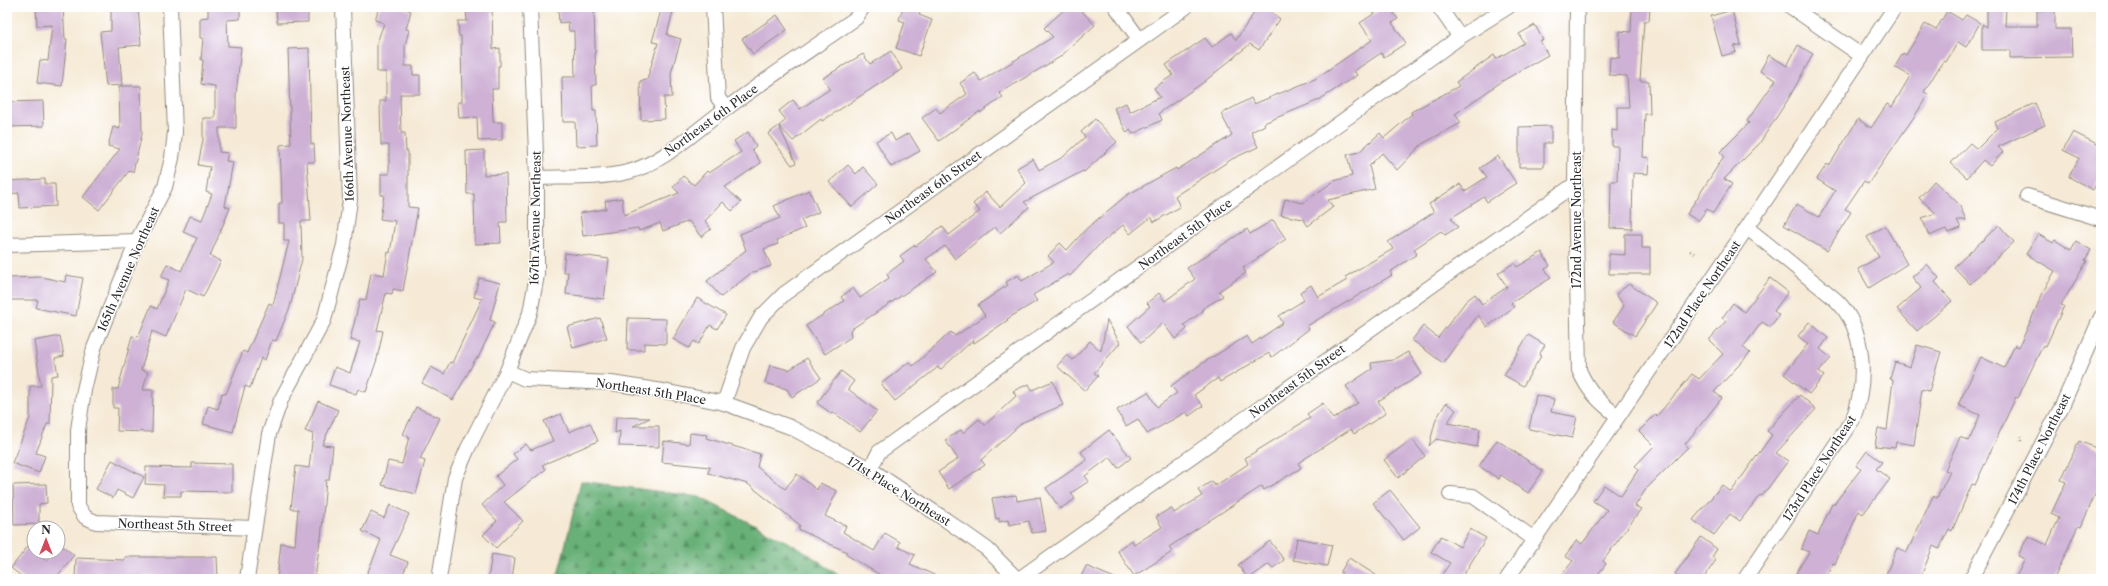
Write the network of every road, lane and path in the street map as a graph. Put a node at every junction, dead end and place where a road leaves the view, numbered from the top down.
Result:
1 (170, 7) edge
2 (342, 7) edge
3 (530, 7) edge
4 (713, 7) edge
5 (863, 7) edge
6 (1116, 7) edge
7 (1186, 7) edge
8 (1439, 7) edge
9 (1508, 7) edge
10 (1577, 7) edge
11 (1791, 7) edge
12 (1895, 7) edge
13 (1460, 37) junction
14 (1139, 39) junction
15 (1862, 56) junction
16 (726, 108) junction
17 (537, 178) junction
18 (1575, 184) junction
19 (2027, 196) dead end
20 (2101, 219) edge
21 (1747, 228) junction
22 (137, 241) junction
23 (7, 245) edge
24 (1690, 251) dead end
25 (1695, 254) dead end
26 (2101, 317) edge
27 (508, 371) junction
28 (724, 403) junction
29 (1618, 416) junction
30 (2021, 436) dead end
31 (2021, 441) dead end
32 (870, 469) junction
33 (1450, 494) dead end
34 (96, 522) joint
35 (254, 528) junction
36 (1534, 539) junction
37 (247, 579) edge
38 (439, 579) edge
39 (1018, 579) edge
40 (1507, 579) edge
41 (1745, 579) edge
42 (1971, 579) edge

1 - 22 street, 165th Avenue Northeast
2 - 35 street, 166th Avenue Northeast
3 - 17 street, 167th Avenue Northeast
4 - 16 street
5 - 16 street, Northeast 6th Place
6 - 14 street
7 - 14 street, Northeast 6th Street
8 - 13 street
9 - 13 street, Northeast 5th Place
10 - 18 street, 172nd Avenue Northeast
11 - 15 street
12 - 15 street, 172nd Place Northeast
13 - 32 street, Northeast 5th Place
14 - 28 street, Northeast 6th Street
15 - 21 street, 172nd Place Northeast
16 - 17 street, Northeast 6th Place
17 - 27 street, 167th Avenue Northeast
18 - 29 street, 172nd Avenue Northeast
18 - 39 street, Northeast 5th Street
19 - 20 street
21 - 29 street, 172nd Place Northeast
21 - 41 street, 173rd Place Northeast
22 - 23 street
22 - 34 street, 165th Avenue Northeast
24 - 25 path
26 - 42 street, 174th Place Northeast
27 - 28 street, Northeast 5th Place
27 - 38 street, 167th Avenue Northeast
28 - 32 street, 171st Place Northeast
29 - 36 street, 172nd Place Northeast
30 - 31 path
32 - 39 street, 171st Place Northeast
33 - 36 street
34 - 35 street, Northeast 5th Street
35 - 37 street, 166th Avenue Northeast
36 - 40 street, 172nd Place Northeast

